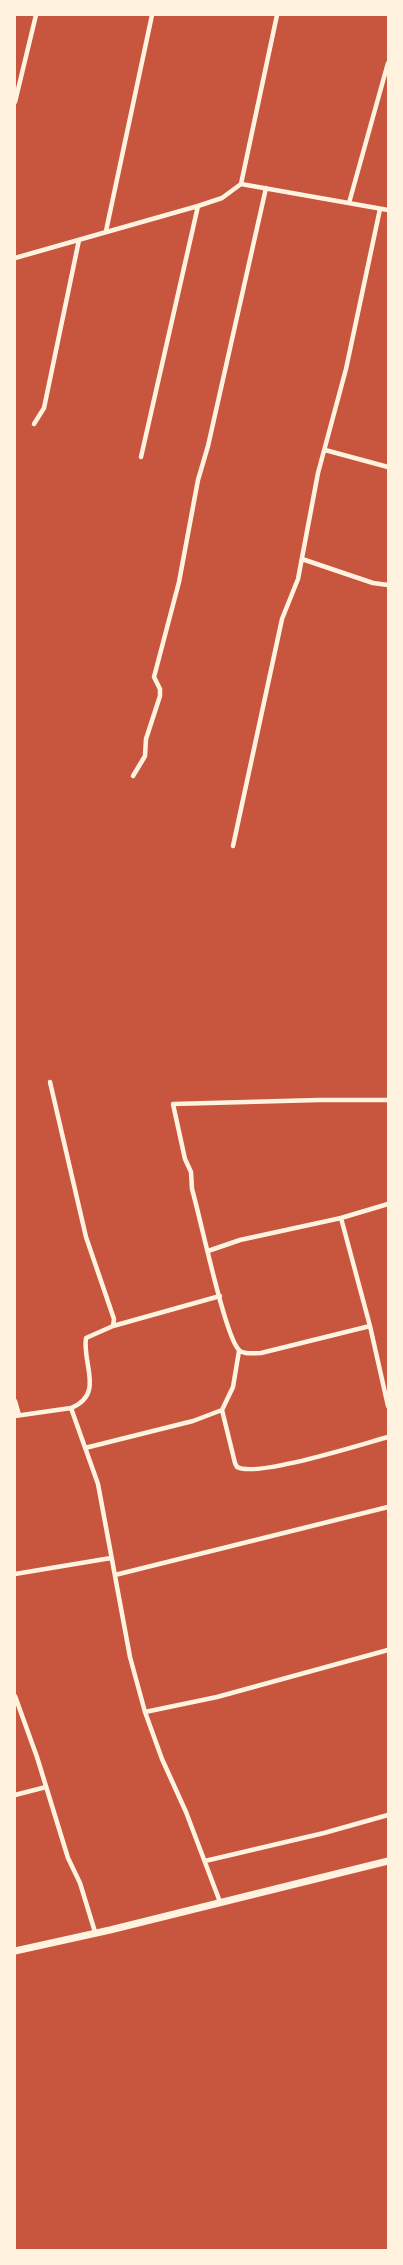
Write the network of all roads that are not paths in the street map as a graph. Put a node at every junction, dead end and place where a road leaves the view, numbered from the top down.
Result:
1 (36, 15) edge
2 (152, 15) edge
3 (277, 15) edge
4 (388, 62) edge
5 (381, 90) junction
6 (388, 92) edge
7 (16, 93) edge
8 (15, 102) edge
9 (241, 184) junction
10 (266, 188) junction
11 (349, 203) junction
12 (198, 206) junction
13 (380, 209) junction
14 (388, 210) edge
15 (106, 231) junction
16 (79, 240) junction
17 (15, 258) edge
18 (34, 424) dead end
19 (324, 450) junction
20 (141, 457) dead end
21 (388, 467) edge
22 (302, 559) junction
23 (388, 585) edge
24 (133, 776) dead end
25 (233, 846) dead end
26 (50, 1082) dead end
27 (388, 1100) edge
28 (388, 1204) edge
29 (340, 1218) junction
30 (208, 1251) junction
31 (220, 1296) junction
32 (113, 1326) junction
33 (370, 1326) junction
34 (239, 1351) junction
35 (15, 1400) edge
36 (388, 1406) edge
37 (71, 1408) junction
38 (222, 1410) junction
39 (17, 1415) edge
40 (388, 1437) edge
41 (85, 1448) junction
42 (388, 1506) edge
43 (111, 1558) junction
44 (15, 1574) edge
45 (115, 1575) junction
46 (388, 1650) edge
47 (15, 1696) edge
48 (145, 1712) junction
49 (46, 1787) junction
50 (15, 1795) edge
51 (388, 1815) edge
52 (205, 1860) junction
53 (388, 1861) edge
54 (220, 1902) junction
55 (95, 1932) junction
56 (15, 1951) edge

1 - 7 street
2 - 15 street
3 - 9 street
4 - 5 street
5 - 6 street
5 - 11 street
7 - 8 street
9 - 10 street
9 - 12 street
10 - 11 street
10 - 24 street
11 - 13 street
12 - 15 street
12 - 20 street
13 - 14 street
13 - 19 street
15 - 16 street
16 - 17 street
16 - 18 street
19 - 21 street
19 - 22 street
22 - 23 street
22 - 25 street
26 - 32 street
27 - 30 street
28 - 29 street
29 - 30 street
29 - 33 street
30 - 31 street
31 - 32 street
31 - 34 street
32 - 37 street
33 - 34 street
33 - 36 street
34 - 38 street
35 - 39 street
37 - 39 street
37 - 41 street
38 - 40 street
38 - 41 street
41 - 43 street
42 - 45 street
43 - 44 street
43 - 45 street
45 - 48 street
46 - 48 street
47 - 49 street
48 - 52 street
49 - 50 street
49 - 55 street
51 - 52 street
52 - 54 street
53 - 54 main road
54 - 55 main road
55 - 56 main road

